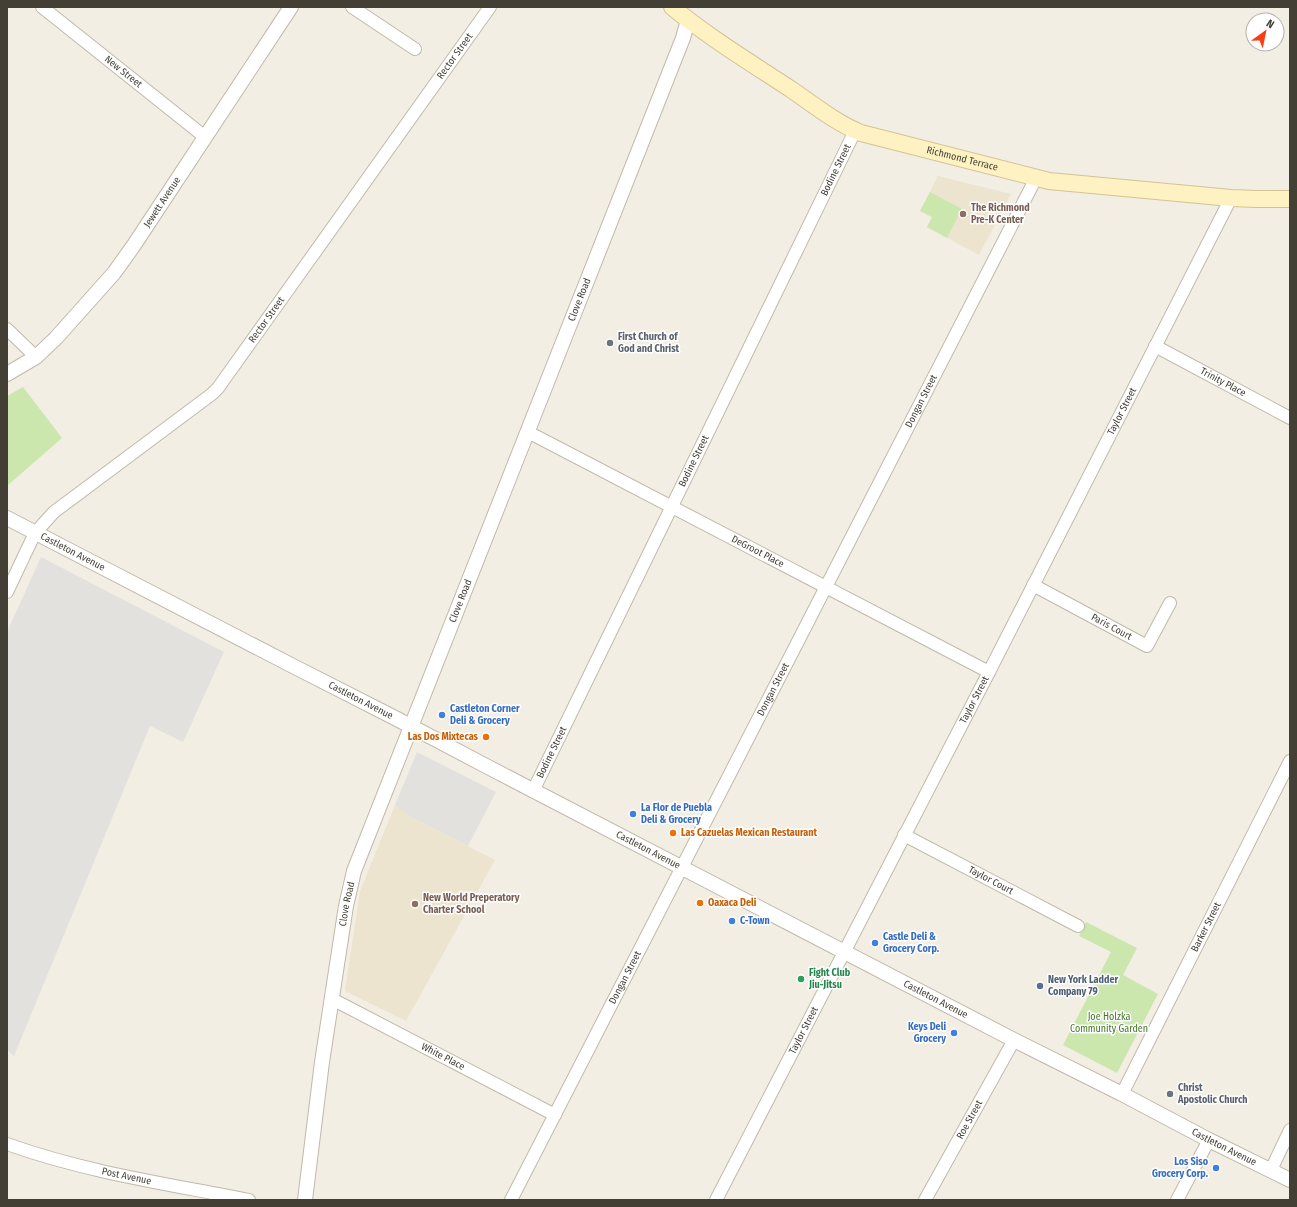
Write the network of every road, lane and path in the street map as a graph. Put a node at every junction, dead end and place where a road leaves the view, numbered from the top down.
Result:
1 (42, 7) edge
2 (291, 7) edge
3 (352, 7) edge
4 (490, 7) edge
5 (672, 7) edge
6 (688, 20) junction
7 (415, 49) dead end
8 (855, 131) junction
9 (205, 137) junction
10 (1036, 178) junction
11 (1230, 198) junction
12 (1290, 198) edge
13 (7, 329) edge
14 (1156, 346) junction
15 (36, 357) junction
16 (7, 374) edge
17 (1290, 418) edge
18 (528, 432) junction
19 (671, 507) junction
20 (7, 518) edge
21 (35, 533) junction
22 (1033, 585) junction
23 (826, 587) junction
24 (7, 592) edge
25 (1170, 603) dead end
26 (989, 672) junction
27 (411, 726) junction
28 (1290, 761) edge
29 (533, 791) junction
30 (904, 835) junction
31 (681, 868) junction
32 (1078, 926) dead end
33 (844, 951) junction
34 (332, 999) junction
35 (1014, 1040) junction
36 (1122, 1094) junction
37 (555, 1114) junction
38 (1290, 1130) edge
39 (1209, 1140) junction
40 (7, 1144) edge
41 (1271, 1170) junction
42 (1290, 1180) edge
43 (249, 1200) edge
44 (305, 1200) edge
45 (510, 1200) edge
46 (716, 1200) edge
47 (925, 1200) edge
48 (1177, 1200) edge

1 - 9 street, New Street
2 - 9 street, Jewett Avenue
3 - 7 street
4 - 21 street, Rector Street
5 - 6 main road, Richmond Terrace
6 - 8 main road, Richmond Terrace
6 - 18 street, Clove Road
8 - 10 main road, Richmond Terrace
8 - 19 street, Bodine Street
9 - 15 street, Jewett Avenue
10 - 11 main road, Richmond Terrace
10 - 23 street, Dongan Street
11 - 12 main road, Richmond Terrace
11 - 14 street, Taylor Street
13 - 15 street
14 - 17 street, Trinity Place
14 - 22 street, Taylor Street
15 - 16 street, Jewett Avenue
18 - 19 street, DeGroot Place
18 - 27 street, Clove Road
19 - 23 street, DeGroot Place
19 - 29 street, Bodine Street
20 - 21 street, Castleton Avenue
21 - 24 street, Rector Street
21 - 27 street, Castleton Avenue
22 - 25 street, Paris Court
22 - 26 street, Taylor Street
23 - 26 street, DeGroot Place
23 - 31 street, Dongan Street
26 - 30 street, Taylor Street
27 - 29 street, Castleton Avenue
27 - 34 street, Clove Road
28 - 36 street, Barker Street
29 - 31 street, Castleton Avenue
30 - 32 street, Taylor Court
30 - 33 street, Taylor Street
31 - 33 street, Castleton Avenue
31 - 37 street, Dongan Street
33 - 35 street, Castleton Avenue
33 - 46 street, Taylor Street
34 - 37 street, White Place
34 - 44 street, Clove Road
35 - 36 street, Castleton Avenue
35 - 47 street, Roe Street
36 - 39 street, Castleton Avenue
37 - 45 street, Dongan Street
38 - 41 street
39 - 41 street, Castleton Avenue
39 - 48 street
40 - 43 street, Post Avenue
41 - 42 street, Castleton Avenue

